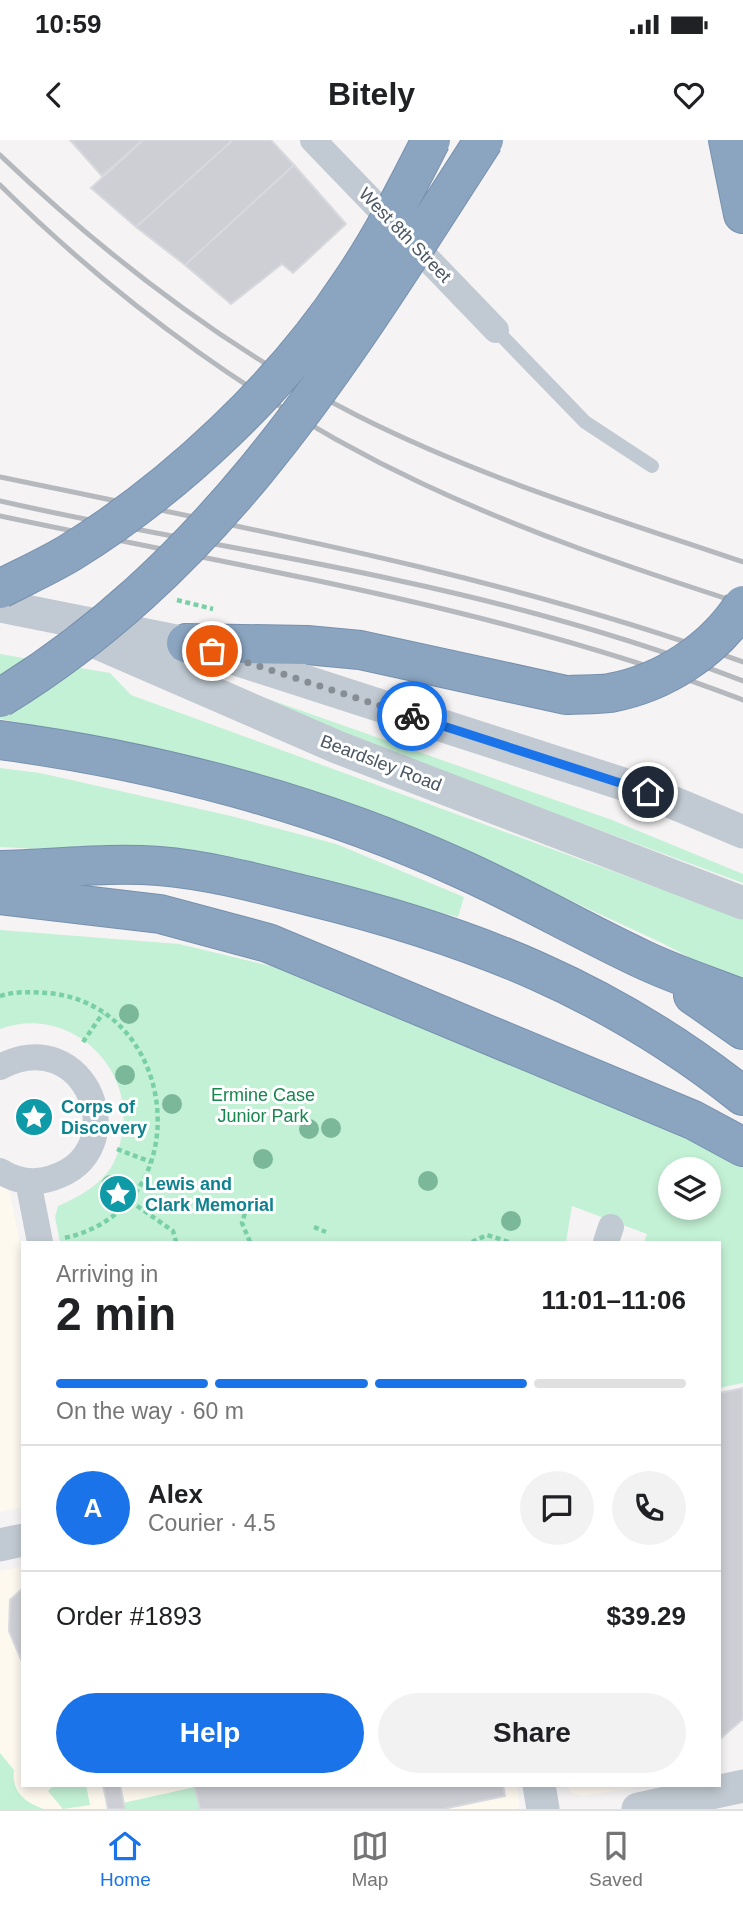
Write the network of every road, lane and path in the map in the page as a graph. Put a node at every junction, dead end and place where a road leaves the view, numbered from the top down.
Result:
1 (313, 140) edge
2 (431, 140) edge
3 (484, 140) edge
4 (729, 140) edge
5 (743, 214) edge
6 (496, 330) joint
7 (652, 466) dead end
8 (8, 602) edge
9 (743, 605) edge
10 (186, 643) junction
11 (0, 698) edge
12 (0, 740) edge
13 (743, 832) edge
14 (0, 870) edge
15 (0, 895) edge
16 (743, 903) edge
17 (646, 961) junction
18 (743, 999) edge
19 (103, 1013) dead end
20 (743, 1030) edge
21 (82, 1042) dead end
22 (0, 1067) edge
23 (743, 1096) edge
24 (743, 1147) edge
25 (116, 1149) dead end
26 (151, 1162) dead end
27 (0, 1171) edge
28 (28, 1181) junction
29 (130, 1201) dead end
30 (262, 1208) dead end
31 (314, 1227) dead end
32 (326, 1232) dead end
33 (40, 1241) edge
34 (176, 1241) edge
35 (250, 1241) edge
36 (474, 1241) edge
37 (506, 1241) edge
38 (21, 1540) edge
39 (0, 1545) edge
40 (743, 1786) edge
41 (539, 1787) edge
42 (543, 1809) edge
43 (638, 1809) edge

1 - 6 street, West 8th Street
2 - 8 highway, bridge
3 - 11 highway, bridge
4 - 5 highway
6 - 7 lane
8 - 10 street
8 - 16 street, Beardsley Road
9 - 10 highway, bridge
10 - 13 street
12 - 17 highway
14 - 23 highway
15 - 24 highway
17 - 18 highway
17 - 20 highway
19 - 21 path
22 - 28 street
25 - 26 path
27 - 28 street
28 - 33 street
29 - 34 path
30 - 35 path
31 - 32 path
36 - 37 path
38 - 39 street
40 - 43 street
41 - 42 street

